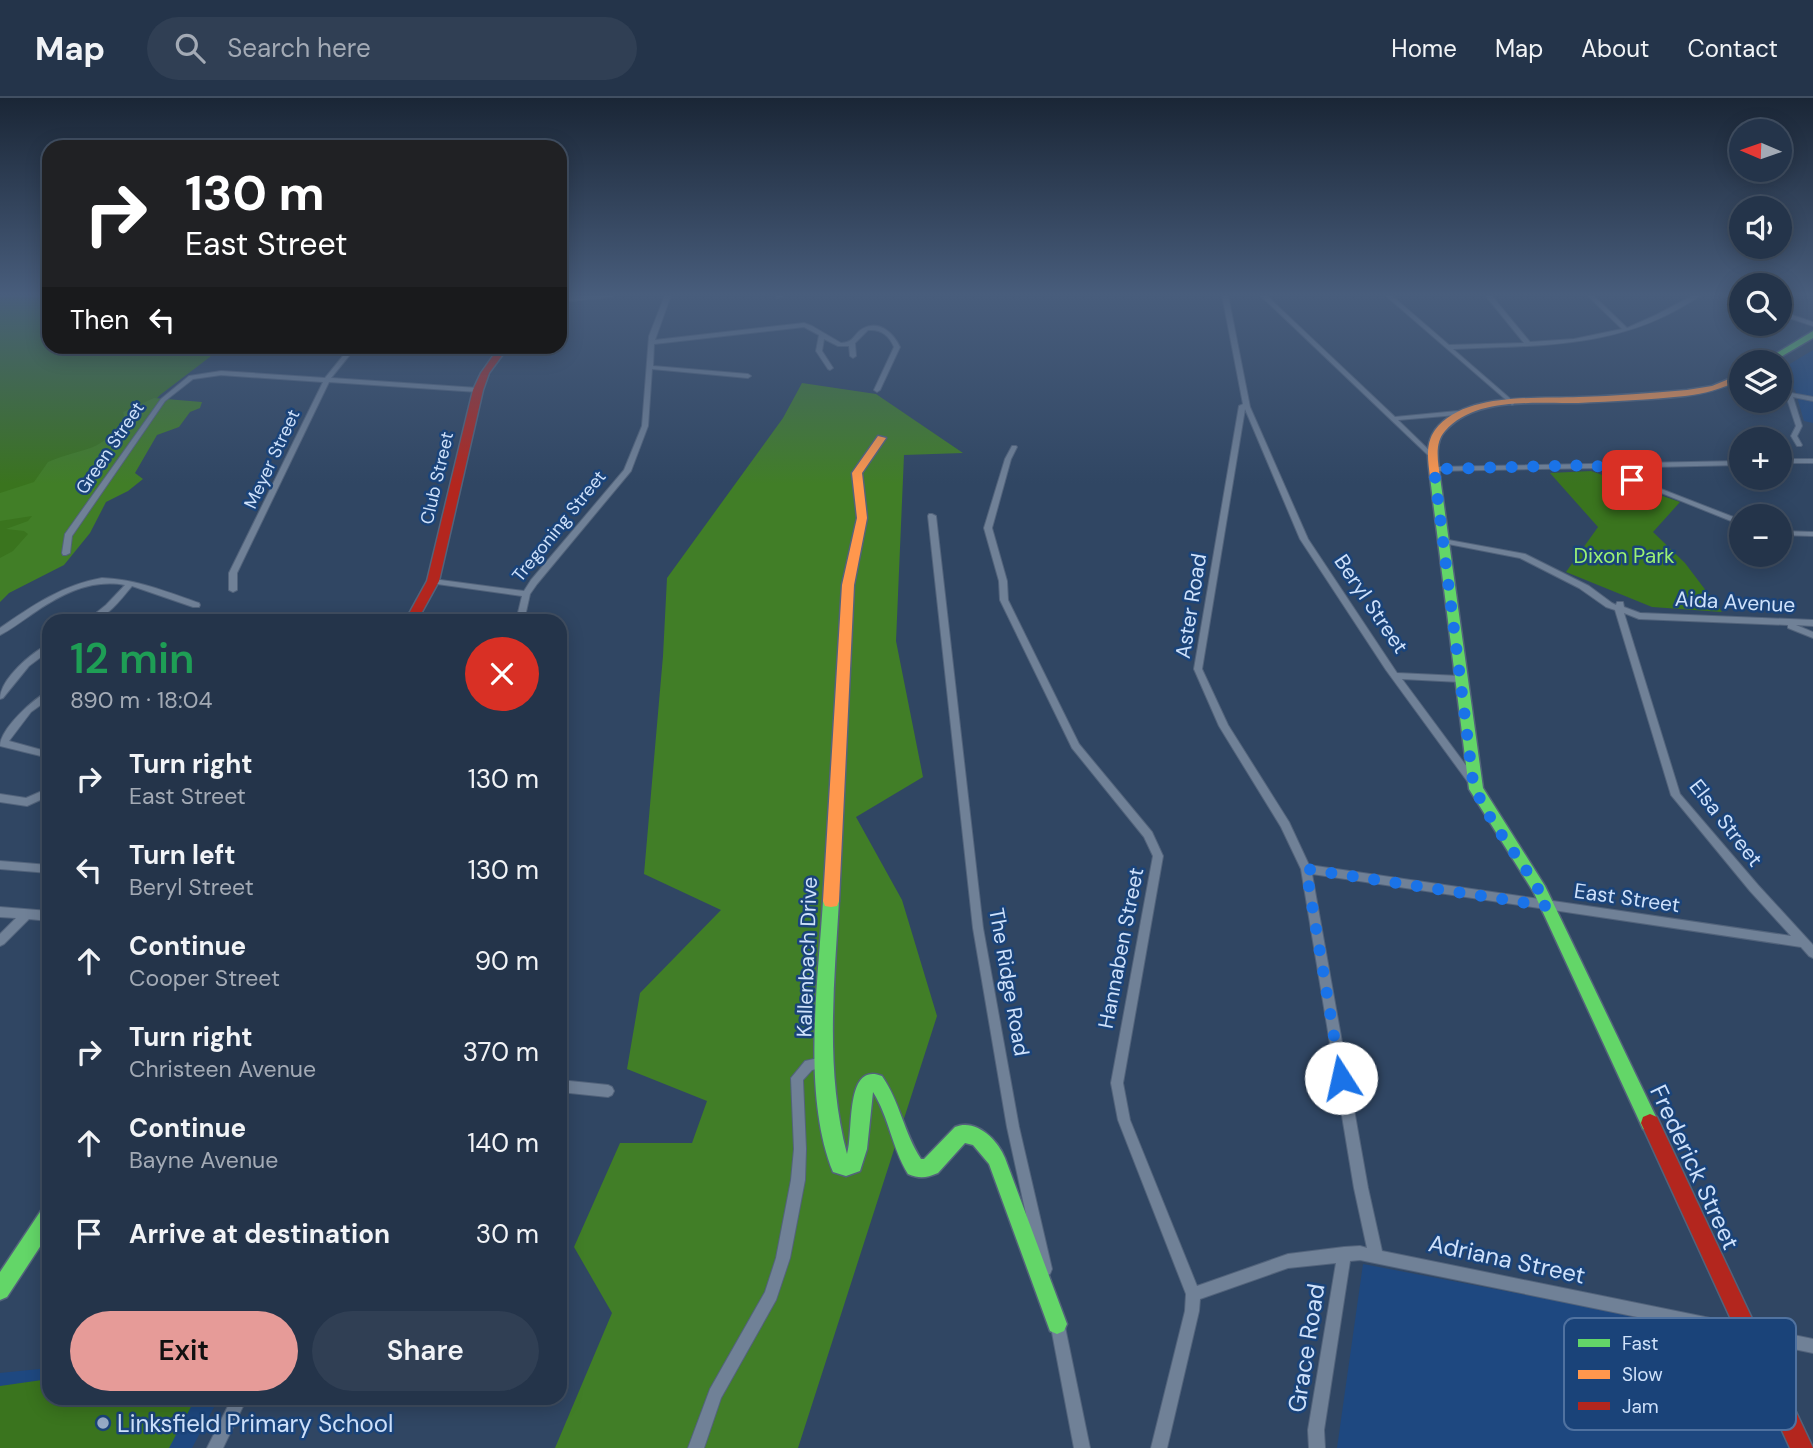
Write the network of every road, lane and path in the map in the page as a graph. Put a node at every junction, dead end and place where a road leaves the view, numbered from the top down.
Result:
1 (344, 358) edge
2 (496, 358) edge
3 (650, 358) edge
4 (823, 358) edge
5 (892, 358) edge
6 (1235, 358) edge
7 (1329, 358) edge
8 (1461, 358) edge
9 (649, 367) junction
10 (830, 368) dead end
11 (748, 376) dead end
12 (327, 380) junction
13 (1729, 386) edge
14 (478, 390) junction
15 (877, 390) dead end
16 (1792, 396) edge
17 (1813, 399) edge
18 (1512, 403) junction
19 (1792, 405) edge
20 (1244, 407) junction
21 (1468, 412) junction
22 (1392, 419) junction
23 (881, 438) dead end
24 (1799, 445) dead end
25 (1014, 447) dead end
26 (1792, 461) edge
27 (1813, 461) edge
28 (1433, 462) junction
29 (1729, 463) edge
30 (1595, 465) junction
31 (932, 516) dead end
32 (1729, 518) edge
33 (1792, 533) edge
34 (1813, 534) edge
35 (1443, 541) junction
36 (66, 553) dead end
37 (433, 581) junction
38 (130, 583) junction
39 (233, 590) dead end
40 (526, 594) junction
41 (196, 605) dead end
42 (1620, 607) junction
43 (1631, 611) junction
44 (100, 614) edge
45 (415, 614) edge
46 (522, 614) edge
47 (1785, 622) junction
48 (1813, 624) edge
49 (1626, 629) junction
50 (0, 632) edge
51 (1813, 635) edge
52 (42, 652) edge
53 (1395, 676) junction
54 (1460, 679) junction
55 (0, 696) edge
56 (42, 699) edge
57 (1, 742) edge
58 (42, 753) edge
59 (1473, 782) junction
60 (42, 795) edge
61 (0, 798) edge
62 (0, 865) edge
63 (42, 868) edge
64 (1306, 869) junction
65 (1547, 906) junction
66 (0, 912) edge
67 (27, 914) junction
68 (42, 915) edge
69 (0, 941) edge
70 (1803, 943) junction
71 (1813, 953) edge
72 (823, 1063) junction
73 (567, 1087) edge
74 (608, 1091) dead end
75 (42, 1227) edge
76 (1344, 1254) junction
77 (1376, 1256) junction
78 (0, 1290) edge
79 (1193, 1294) junction
80 (1672, 1318) edge
81 (1741, 1318) edge
82 (1057, 1324) junction
83 (236, 1405) edge
84 (1793, 1430) edge
85 (215, 1448) edge
86 (696, 1448) edge
87 (1082, 1448) edge
88 (1159, 1448) edge
89 (1317, 1448) edge
90 (1801, 1448) edge

1 - 12 street, Meyer Street
2 - 14 main road, Club Street
3 - 9 street, Tregoning Street
4 - 10 street
5 - 15 street
6 - 20 street, Beryl Street
7 - 22 street
8 - 18 street
9 - 11 street
9 - 40 street, Tregoning Street
12 - 14 street
12 - 36 street, Green Street
12 - 39 street, Meyer Street
13 - 18 main road
14 - 37 main road, Club Street
16 - 17 street
18 - 21 main road
19 - 24 street
20 - 53 street, Beryl Street
20 - 64 street, Aster Road
21 - 22 street
21 - 28 main road
22 - 28 street
23 - 72 main road, Kallenbach Drive
25 - 79 street, Hannaben Street
26 - 27 street
28 - 30 street
28 - 35 main road
29 - 30 street
30 - 32 street
31 - 82 street, The Ridge Road
33 - 34 street
35 - 42 street, Aida Avenue
35 - 54 main road
37 - 40 street
37 - 45 main road, Club Street
38 - 41 street
38 - 44 street
38 - 50 street
40 - 46 street, Tregoning Street
42 - 43 street, Aida Avenue
42 - 49 street, Elsa Street
43 - 47 street, Aida Avenue
43 - 49 street
47 - 48 street, Aida Avenue
47 - 51 street
49 - 70 street, Elsa Street
52 - 55 street
53 - 54 street
53 - 59 street, Beryl Street
54 - 59 main road
56 - 57 street
57 - 58 street
59 - 65 main road, Beryl Street
60 - 61 street
62 - 63 street
64 - 65 street, East Street
64 - 77 street
65 - 70 street, East Street
65 - 81 main road, Frederick Street
66 - 67 street
67 - 68 street
67 - 69 street
70 - 71 street
72 - 82 main road
72 - 86 street, Kallenbach Drive
73 - 74 street
75 - 78 main road
76 - 77 street, Adriana Street
76 - 79 street, Adriana Street
76 - 89 street, Grace Road
77 - 80 street, Adriana Street
79 - 88 street
82 - 87 street, The Ridge Road
83 - 85 street
84 - 90 main road, Frederick Street

